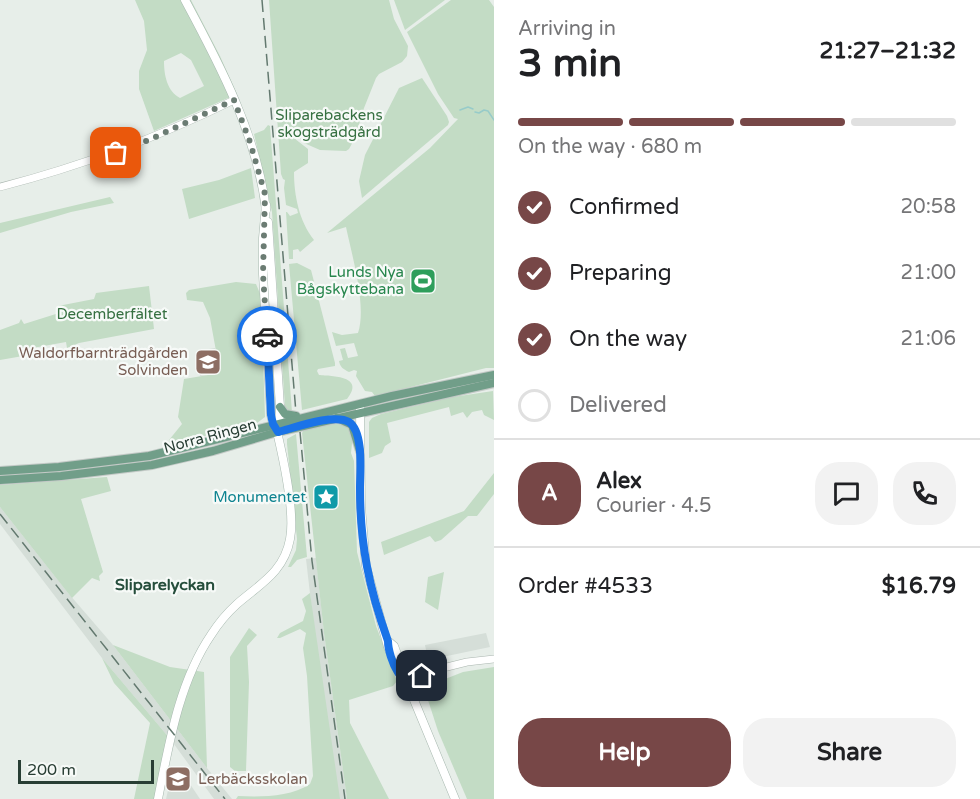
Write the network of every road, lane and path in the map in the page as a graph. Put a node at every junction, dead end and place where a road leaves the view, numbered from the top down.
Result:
1 (185, 0) edge
2 (234, 100) junction
3 (0, 187) edge
4 (266, 205) junction
5 (494, 375) edge
6 (494, 383) edge
7 (280, 407) junction
8 (360, 408) junction
9 (318, 414) junction
10 (337, 418) junction
11 (277, 426) junction
12 (360, 452) junction
13 (99, 468) junction
14 (0, 471) edge
15 (0, 480) edge
16 (494, 659) edge
17 (407, 683) junction
18 (158, 799) edge
19 (455, 799) edge

1 - 2 main road
2 - 3 street
2 - 4 main road
4 - 7 main road
4 - 11 main road
5 - 8 main road, Norra Ringen
6 - 8 main road, Norra Ringen
7 - 9 main road
7 - 11 main road
8 - 9 main road, Norra Ringen
8 - 10 main road, Norra Ringen
8 - 12 main road
9 - 11 main road, Norra Ringen
10 - 11 main road, Norra Ringen
10 - 12 main road
11 - 13 main road, Norra Ringen
11 - 18 main road
12 - 17 main road
13 - 14 main road, Norra Ringen
13 - 15 main road, Norra Ringen
16 - 17 street
17 - 19 main road

